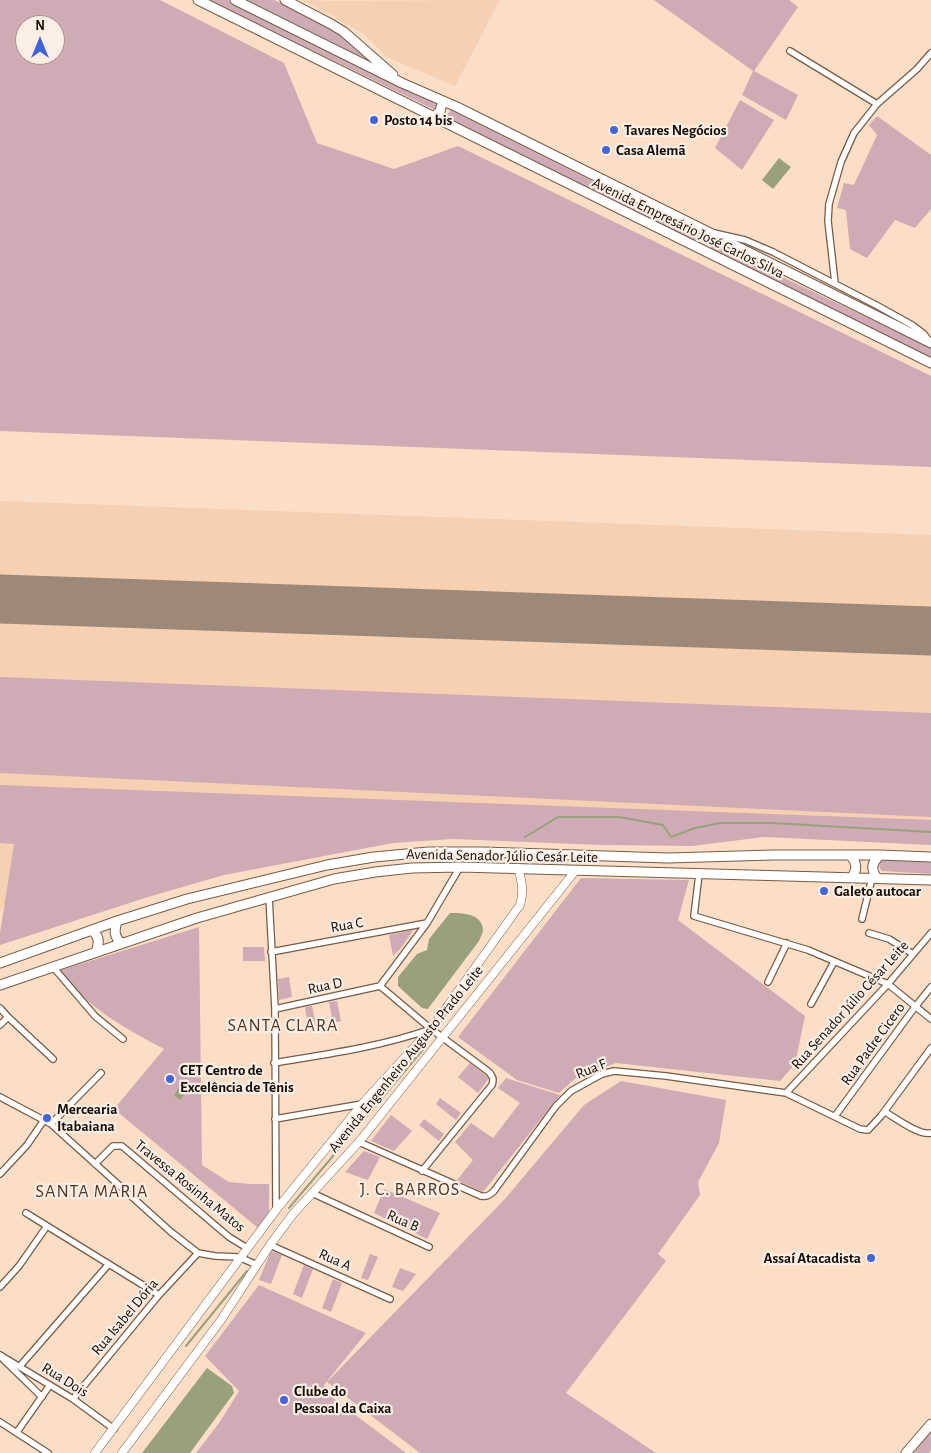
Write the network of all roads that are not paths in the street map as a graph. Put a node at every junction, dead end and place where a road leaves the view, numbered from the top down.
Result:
1 (198, 0) edge
2 (235, 0) edge
3 (287, 0) edge
4 (790, 51) dead end
5 (931, 53) edge
6 (402, 83) junction
7 (443, 101) junction
8 (877, 104) junction
9 (434, 117) junction
10 (709, 234) junction
11 (702, 250) junction
12 (795, 263) junction
13 (789, 273) junction
14 (835, 284) junction
15 (931, 343) edge
16 (931, 363) edge
17 (850, 855) junction
18 (880, 855) junction
19 (931, 857) edge
20 (460, 867) junction
21 (518, 868) junction
22 (576, 870) junction
23 (699, 874) junction
24 (850, 878) junction
25 (875, 878) junction
26 (931, 880) edge
27 (269, 897) junction
28 (862, 919) dead end
29 (117, 921) junction
30 (427, 923) junction
31 (93, 931) junction
32 (869, 933) dead end
33 (931, 933) edge
34 (787, 942) junction
35 (121, 943) junction
36 (96, 952) junction
37 (272, 952) junction
38 (913, 954) junction
39 (834, 962) junction
40 (0, 963) edge
41 (53, 966) junction
42 (768, 982) dead end
43 (888, 984) junction
44 (0, 985) edge
45 (380, 986) junction
46 (931, 987) edge
47 (811, 1004) dead end
48 (915, 1007) junction
49 (0, 1008) edge
50 (275, 1009) junction
51 (8, 1017) junction
52 (931, 1019) edge
53 (0, 1025) edge
54 (430, 1029) junction
55 (443, 1038) junction
56 (123, 1039) dead end
57 (931, 1048) edge
58 (53, 1059) dead end
59 (274, 1063) junction
60 (101, 1074) dead end
61 (786, 1094) junction
62 (0, 1097) edge
63 (362, 1104) junction
64 (885, 1112) junction
65 (835, 1116) junction
66 (275, 1119) junction
67 (44, 1120) junction
68 (51, 1124) junction
69 (931, 1133) edge
70 (359, 1142) junction
71 (95, 1164) junction
72 (422, 1171) junction
73 (0, 1174) edge
74 (312, 1194) junction
75 (276, 1210) junction
76 (26, 1213) dead end
77 (47, 1226) junction
78 (270, 1245) junction
79 (429, 1247) dead end
80 (247, 1248) junction
81 (198, 1253) junction
82 (240, 1257) junction
83 (108, 1264) junction
84 (257, 1265) junction
85 (0, 1287) edge
86 (159, 1295) junction
87 (390, 1299) dead end
88 (0, 1355) edge
89 (20, 1366) junction
90 (50, 1386) junction
91 (42, 1397) junction
92 (73, 1399) junction
93 (0, 1422) edge
94 (931, 1424) edge
95 (114, 1429) junction
96 (16, 1432) junction
97 (48, 1453) edge
98 (95, 1453) edge
99 (122, 1453) edge
100 (906, 1453) edge

1 - 9 main road, Avenida Empresário José Carlos Silva
2 - 6 main road, Avenida Empresário José Carlos Silva
3 - 6 main road, Avenida Empresário José Carlos Silva
4 - 8 street
5 - 8 street
6 - 7 main road, Avenida Empresário José Carlos Silva
7 - 9 main road
7 - 10 main road, Avenida Empresário José Carlos Silva
8 - 14 street
9 - 11 main road, Avenida Empresário José Carlos Silva
10 - 11 main road
10 - 12 street
10 - 13 main road, Avenida Empresário José Carlos Silva
11 - 16 main road, Avenida Empresário José Carlos Silva
12 - 13 street
12 - 14 street
13 - 15 main road, Avenida Empresário José Carlos Silva
14 - 15 street
17 - 18 main road, Avenida Senador Júlio Cesár Leite
17 - 24 main road
17 - 29 main road, Avenida Senador Júlio Cesár Leite
18 - 19 main road, Avenida Senador Júlio Cesár Leite
18 - 25 main road
20 - 21 main road, Avenida Senador Júlio Cesár Leite
20 - 27 main road, Avenida Senador Júlio Cesár Leite
20 - 30 street
21 - 22 main road, Avenida Senador Júlio Cesár Leite
21 - 54 street, Avenida Engenheiro Augusto Prado Leite
22 - 23 main road, Avenida Senador Júlio Cesár Leite
22 - 55 street, Avenida Engenheiro Augusto Prado Leite
23 - 24 main road, Avenida Senador Júlio Cesár Leite
23 - 34 street
24 - 25 main road, Avenida Senador Júlio Cesár Leite
25 - 26 main road, Avenida Senador Júlio Cesár Leite
25 - 28 street
27 - 35 main road, Avenida Senador Júlio Cesár Leite
27 - 37 street
29 - 31 main road, Avenida Senador Júlio Cesár Leite
29 - 35 main road
30 - 37 street, Rua C
30 - 45 street
31 - 36 main road
31 - 40 main road, Avenida Senador Júlio Cesár Leite
32 - 38 street
33 - 38 street, Rua Senador Júlio César Leite
34 - 39 street
34 - 42 street
35 - 36 main road, Avenida Senador Júlio Cesár Leite
36 - 41 main road, Avenida Senador Júlio Cesár Leite
37 - 50 street
38 - 43 street, Rua Senador Júlio César Leite
39 - 43 street
39 - 47 street
41 - 44 main road, Avenida Senador Júlio Cesár Leite
41 - 56 street
43 - 48 street
43 - 61 street, Rua Senador Júlio César Leite
45 - 50 street, Rua D
45 - 54 street
46 - 48 street, Rua Padre Cicero
48 - 52 street
48 - 65 street, Rua Padre Cicero
49 - 51 street
50 - 59 street
51 - 53 street
51 - 58 street
54 - 55 street
54 - 59 street
54 - 63 street, Avenida Engenheiro Augusto Prado Leite
55 - 70 street, Avenida Engenheiro Augusto Prado Leite
55 - 72 street
57 - 64 street
59 - 66 street
60 - 68 street
61 - 65 street, Rua F
61 - 72 street, Rua F
62 - 67 street
63 - 66 street
63 - 75 street, Avenida Engenheiro Augusto Prado Leite
64 - 65 street, Rua F
64 - 69 street
66 - 75 street
67 - 68 street
67 - 73 street
68 - 71 street
70 - 72 street
70 - 74 street, Avenida Engenheiro Augusto Prado Leite
71 - 80 street, Travessa Rosinha Matos
71 - 81 street
74 - 78 street, Avenida Engenheiro Augusto Prado Leite
74 - 79 street, Rua B
75 - 80 street, Avenida Engenheiro Augusto Prado Leite
76 - 77 street
77 - 83 street
77 - 85 street
78 - 84 street, Avenida Engenheiro Augusto Prado Leite
78 - 87 street, Rua A
80 - 82 street, Avenida Engenheiro Augusto Prado Leite
81 - 82 street
81 - 86 street, Rua Isabel Dória
82 - 84 street
82 - 95 street, Avenida Engenheiro Augusto Prado Leite
83 - 86 street
83 - 89 street
84 - 99 street, Avenida Engenheiro Augusto Prado Leite
86 - 92 street, Rua Isabel Dória
88 - 89 street, Rua Dois
88 - 91 street, Rua Dois
89 - 90 street, Rua Dois
90 - 91 street
90 - 92 street, Rua Dois
91 - 96 street
92 - 95 street, Rua Dois
93 - 96 street
94 - 100 main road
95 - 98 street, Avenida Engenheiro Augusto Prado Leite
96 - 97 street

